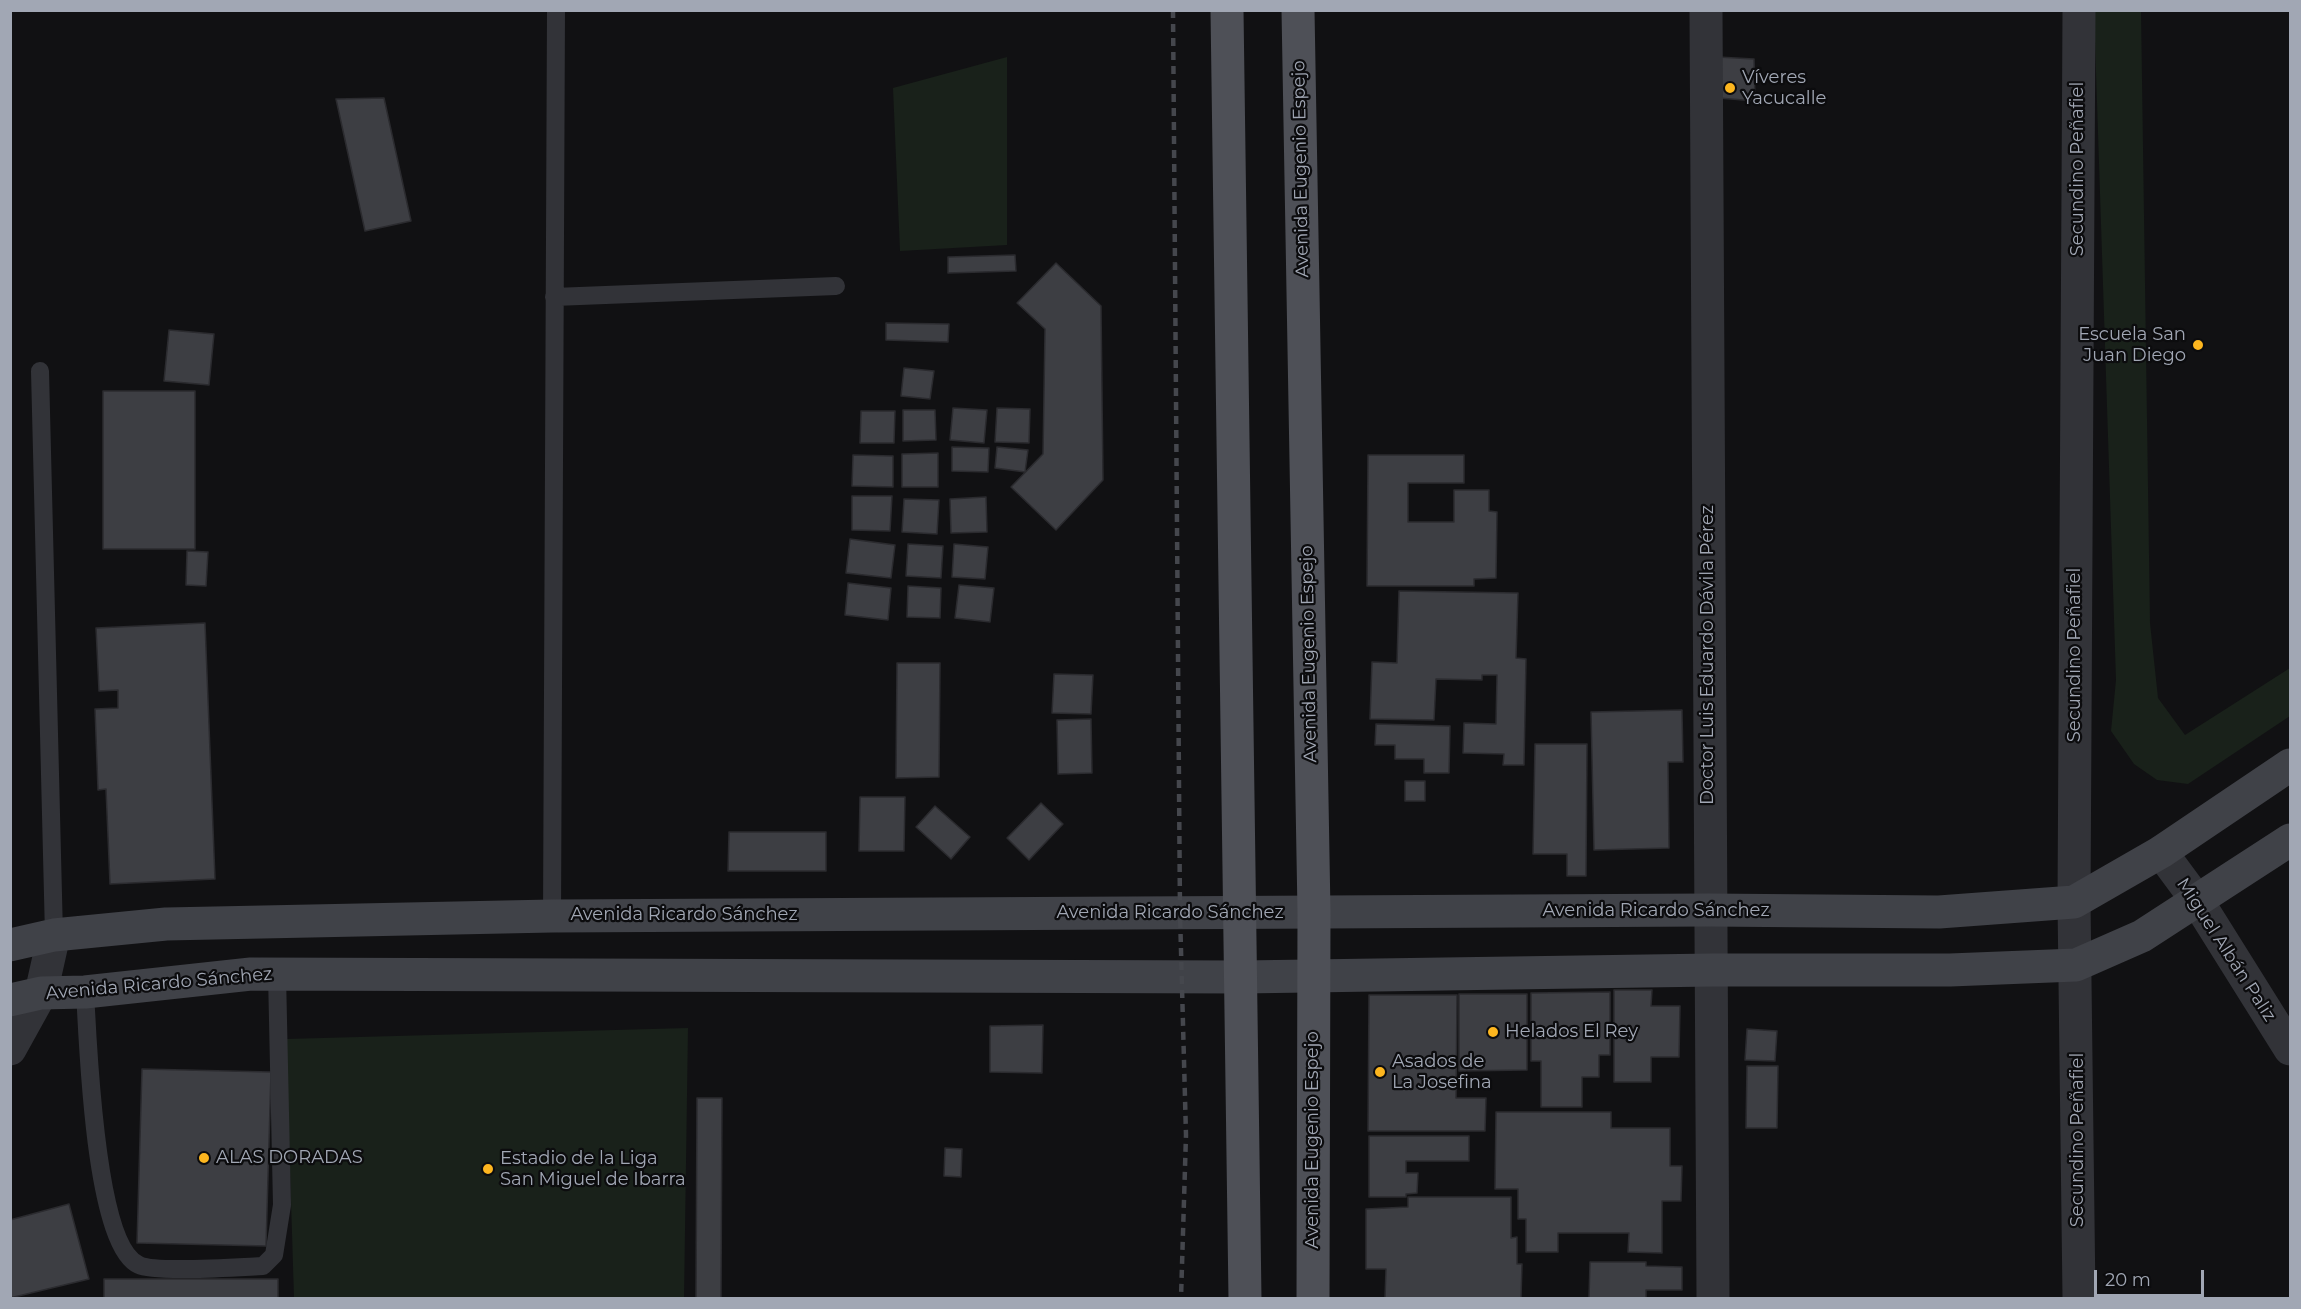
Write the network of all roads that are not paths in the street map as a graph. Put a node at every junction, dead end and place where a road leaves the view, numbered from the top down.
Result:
1 (556, 10) edge
2 (1227, 10) edge
3 (1298, 10) edge
4 (1706, 10) edge
5 (2079, 10) edge
6 (836, 286) dead end
7 (554, 297) junction
8 (40, 371) dead end
9 (2290, 765) edge
10 (2290, 840) edge
11 (2161, 852) junction
12 (2074, 902) junction
13 (2198, 902) junction
14 (1709, 910) junction
15 (1314, 912) junction
16 (1241, 914) junction
17 (552, 916) junction
18 (54, 935) junction
19 (10, 945) edge
20 (2076, 965) junction
21 (1713, 970) junction
22 (277, 974) junction
23 (1312, 975) junction
24 (1242, 977) junction
25 (85, 992) junction
26 (26, 997) edge
27 (10, 1049) edge
28 (2290, 1049) edge
29 (1245, 1299) edge
30 (1313, 1299) edge
31 (1713, 1299) edge
32 (2079, 1299) edge

1 - 7 lane
2 - 16 main road
3 - 15 main road, Avenida Eugenio Espejo
4 - 14 street, Doctor Luis Eduardo Dávila Pérez
5 - 12 street, Secundino Peñafiel
6 - 7 lane
7 - 17 lane
8 - 18 lane
9 - 11 main road, Avenida Ricardo Sánchez
10 - 13 main road, Avenida Ricardo Sánchez
11 - 12 main road, Avenida Ricardo Sánchez
11 - 13 street, Miguel Albán Paliz
12 - 14 main road, Avenida Ricardo Sánchez
12 - 20 street, Secundino Peñafiel
13 - 20 main road, Avenida Ricardo Sánchez
13 - 28 street, Miguel Albán Paliz
14 - 15 main road, Avenida Ricardo Sánchez
14 - 21 street, Doctor Luis Eduardo Dávila Pérez
15 - 16 main road, Avenida Ricardo Sánchez
15 - 23 main road, Avenida Eugenio Espejo
16 - 17 main road, Avenida Ricardo Sánchez
16 - 24 main road
17 - 18 main road, Avenida Ricardo Sánchez
18 - 19 main road, Avenida Ricardo Sánchez
18 - 26 street
20 - 21 main road, Avenida Ricardo Sánchez
20 - 32 street, Secundino Peñafiel
21 - 23 main road, Avenida Ricardo Sánchez
21 - 31 street, Doctor Luis Eduardo Dávila Pérez
22 - 24 main road, Avenida Ricardo Sánchez
22 - 25 main road, Avenida Ricardo Sánchez
22 - 25 lane
23 - 24 main road, Avenida Ricardo Sánchez
23 - 30 main road, Avenida Eugenio Espejo
24 - 29 main road
25 - 26 main road, Avenida Ricardo Sánchez
26 - 27 street

